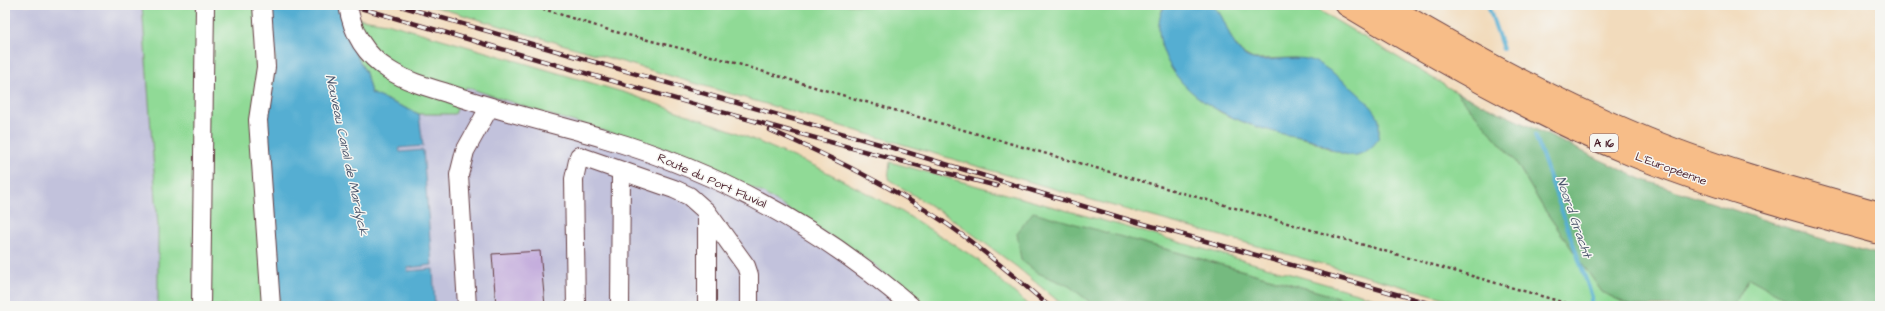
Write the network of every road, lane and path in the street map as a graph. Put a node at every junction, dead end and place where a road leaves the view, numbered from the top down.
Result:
1 (205, 5) edge
2 (262, 5) edge
3 (348, 5) edge
4 (531, 5) edge
5 (1347, 5) edge
6 (1386, 5) edge
7 (489, 108) junction
8 (621, 171) junction
9 (707, 212) junction
10 (1880, 213) edge
11 (1880, 233) edge
12 (201, 306) edge
13 (271, 306) edge
14 (467, 306) edge
15 (576, 306) edge
16 (620, 306) edge
17 (707, 306) edge
18 (749, 306) edge
19 (911, 306) edge
20 (1576, 306) edge

1 - 12 street
2 - 13 street
3 - 7 street, Route du Port Fluvial
4 - 20 path
5 - 11 highway, L'Européenne / A 16
6 - 10 highway, L'Européenne / A 16
7 - 14 street
7 - 19 street, Route du Port Fluvial
8 - 9 street
8 - 15 street
8 - 16 street
9 - 17 street
9 - 18 street

